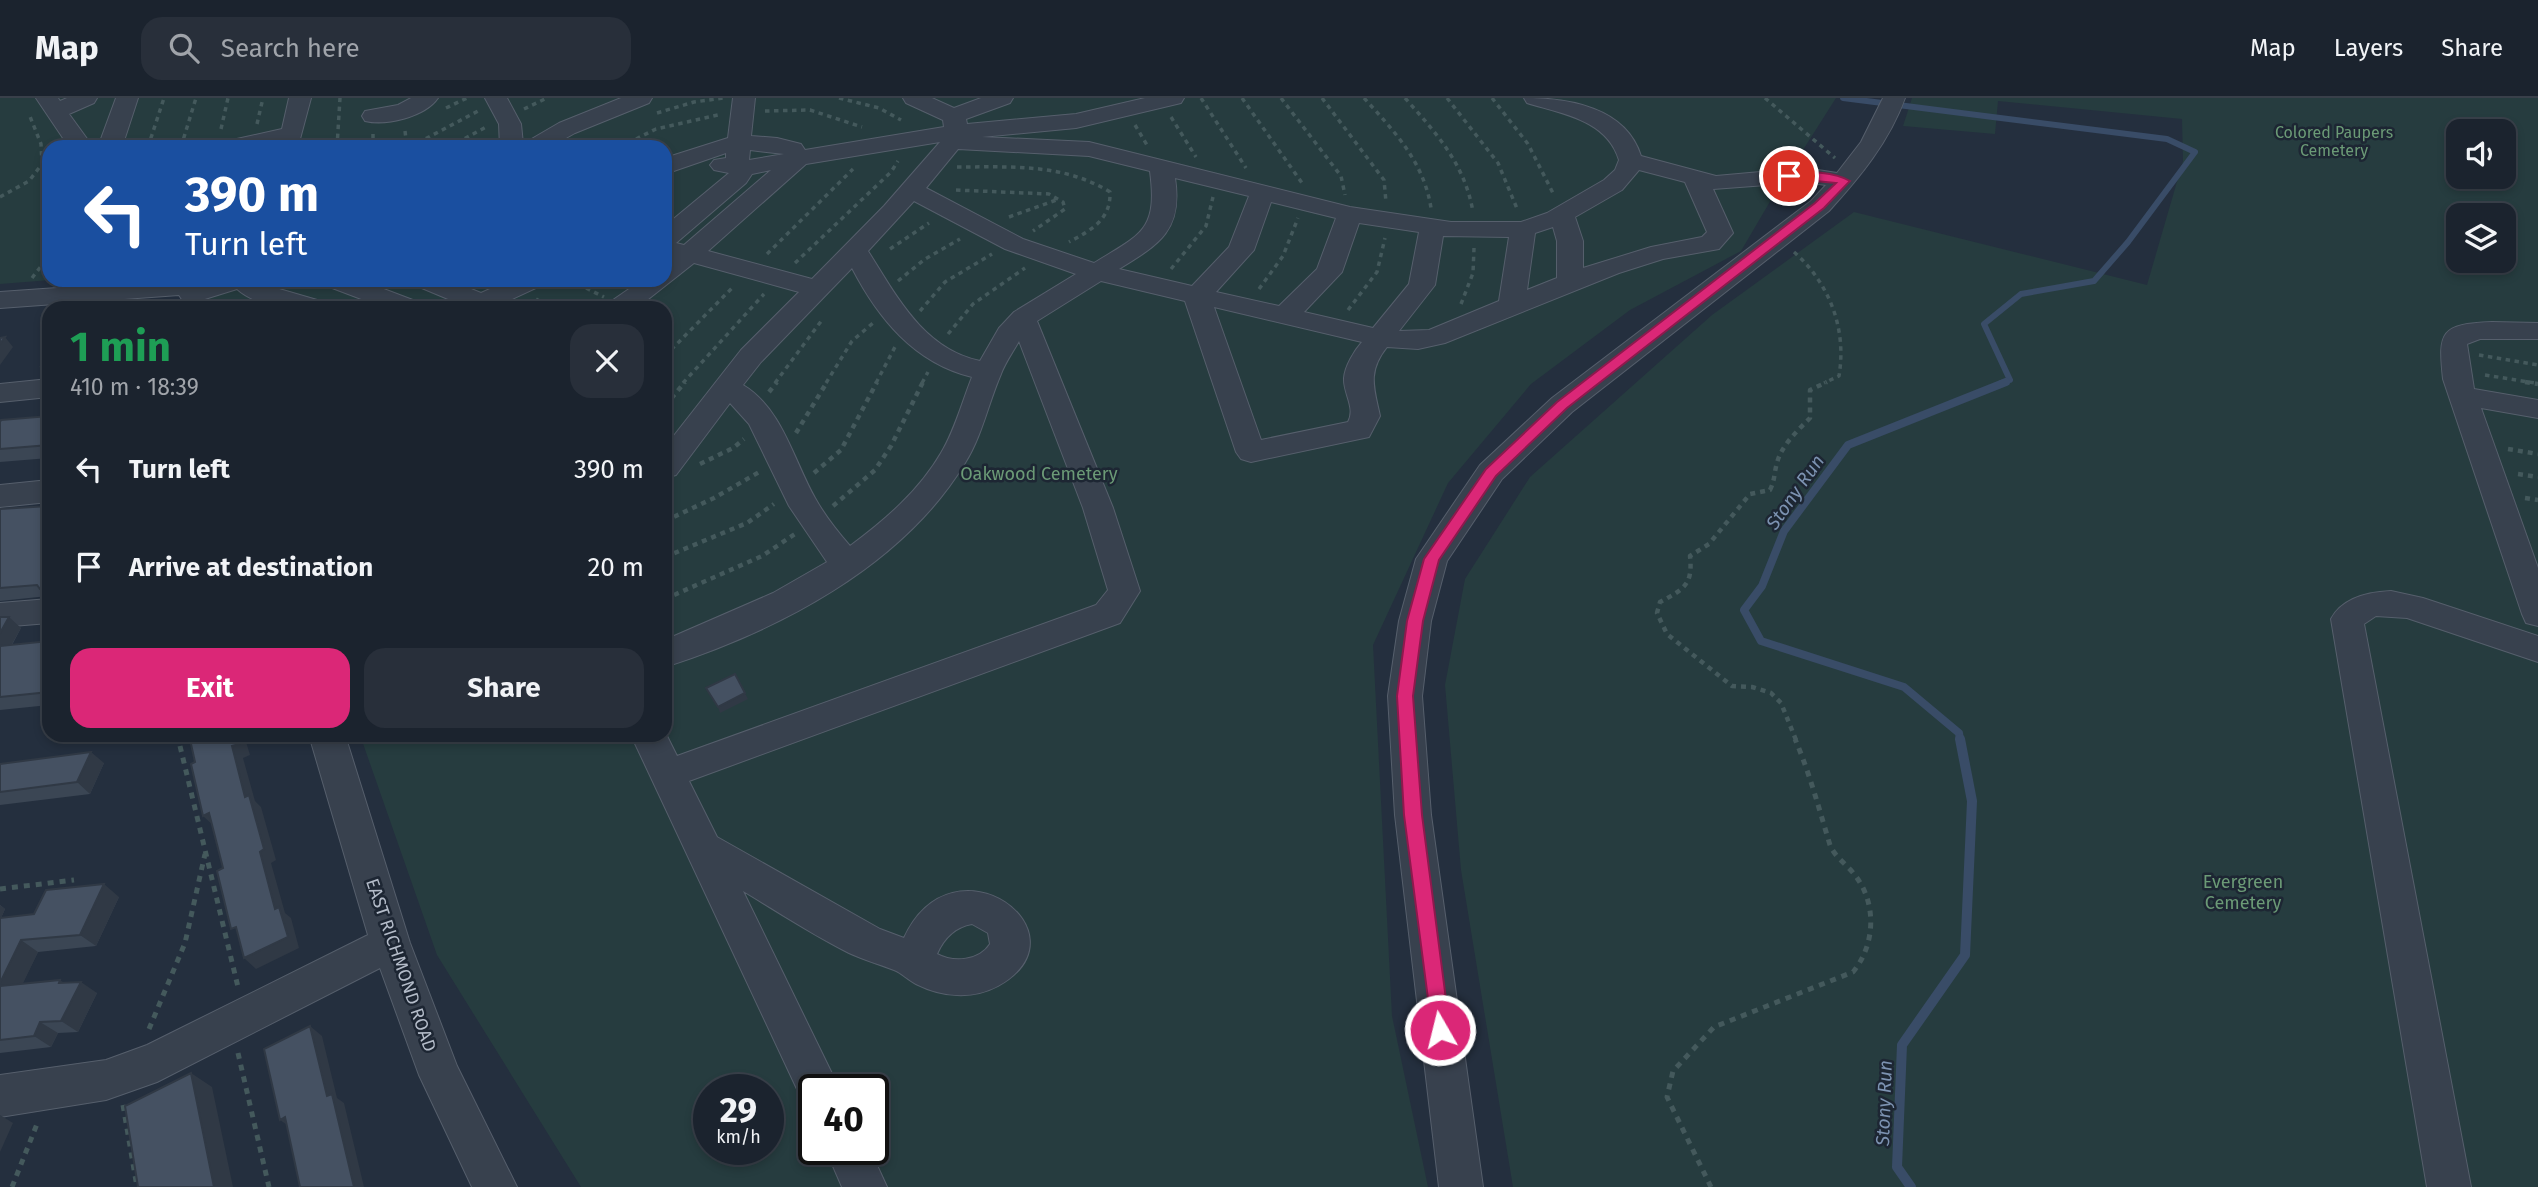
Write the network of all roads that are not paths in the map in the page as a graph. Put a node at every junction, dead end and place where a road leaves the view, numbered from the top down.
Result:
1 (86, 98) edge
2 (127, 98) edge
3 (300, 98) edge
4 (427, 98) edge
5 (641, 98) edge
6 (744, 98) edge
7 (914, 98) edge
8 (1002, 98) edge
9 (1173, 98) edge
10 (1535, 98) edge
11 (497, 100) edge
12 (1892, 103) edge
13 (43, 106) edge
14 (373, 116) dead end
15 (954, 130) junction
16 (74, 140) edge
17 (112, 140) edge
18 (292, 140) edge
19 (512, 140) edge
20 (546, 140) edge
21 (740, 159) junction
22 (798, 159) junction
23 (1631, 160) junction
24 (672, 163) edge
25 (1161, 166) junction
26 (1848, 177) junction
27 (1696, 179) junction
28 (672, 186) edge
29 (911, 190) junction
30 (1262, 193) junction
31 (1350, 214) junction
32 (1562, 215) junction
33 (1432, 228) junction
34 (1523, 229) junction
35 (672, 233) edge
36 (676, 251) edge
37 (859, 257) junction
38 (1097, 272) junction
39 (1570, 283) junction
40 (213, 287) edge
41 (249, 287) edge
42 (364, 287) edge
43 (440, 287) edge
44 (507, 287) edge
45 (649, 287) edge
46 (815, 288) junction
47 (193, 292) edge
48 (1196, 296) junction
49 (0, 300) edge
50 (291, 301) edge
51 (394, 301) edge
52 (468, 301) edge
53 (483, 301) edge
54 (629, 301) edge
55 (1512, 305) junction
56 (1285, 316) junction
57 (1023, 318) junction
58 (2538, 331) edge
59 (1380, 338) junction
60 (988, 371) junction
61 (2458, 372) junction
62 (726, 387) junction
63 (42, 389) edge
64 (0, 393) edge
65 (2538, 409) edge
66 (672, 459) edge
67 (42, 492) edge
68 (0, 496) edge
69 (847, 563) junction
70 (42, 612) edge
71 (2538, 614) edge
72 (0, 615) edge
73 (2538, 649) edge
74 (672, 650) edge
75 (329, 742) edge
76 (652, 742) edge
77 (668, 774) junction
78 (705, 849) junction
79 (390, 943) junction
80 (914, 960) dead end
81 (811, 1074) edge
82 (0, 1096) edge
83 (855, 1165) edge
84 (495, 1187) edge
85 (865, 1187) edge
86 (1461, 1187) edge
87 (2449, 1187) edge

1 - 13 street
2 - 17 street
3 - 18 street
4 - 14 street
5 - 20 street
6 - 21 street
7 - 15 street
8 - 15 street
9 - 15 street
10 - 23 street
11 - 19 street
12 - 26 street
13 - 16 street
15 - 22 street
15 - 25 street
15 - 29 street
21 - 22 street
21 - 24 street
21 - 28 street
21 - 35 street
22 - 36 street
23 - 27 street
23 - 32 street
25 - 30 street
25 - 38 street
26 - 27 street
26 - 86 street
27 - 39 street
29 - 37 street
29 - 38 street
30 - 31 street
30 - 48 street
31 - 33 street
31 - 56 street
32 - 34 street
32 - 39 street
33 - 34 street
33 - 59 street
34 - 55 street
36 - 46 street
37 - 46 street
37 - 60 street
38 - 48 street
38 - 57 street
39 - 55 street
40 - 47 street
41 - 50 street
42 - 51 street
43 - 52 street
44 - 53 street
45 - 54 street
46 - 62 street
47 - 49 street
48 - 56 street
48 - 59 street
55 - 59 street
56 - 59 street
57 - 60 street
57 - 77 street
58 - 61 street
60 - 69 street
61 - 65 street
61 - 71 street
62 - 66 street
62 - 69 street
63 - 64 street
67 - 68 street
69 - 74 street
70 - 72 street
73 - 87 street
75 - 79 street, EAST RICHMOND ROAD
76 - 77 street
77 - 78 street
78 - 80 street
78 - 81 street
79 - 82 street
79 - 84 street, EAST RICHMOND ROAD
83 - 85 street

